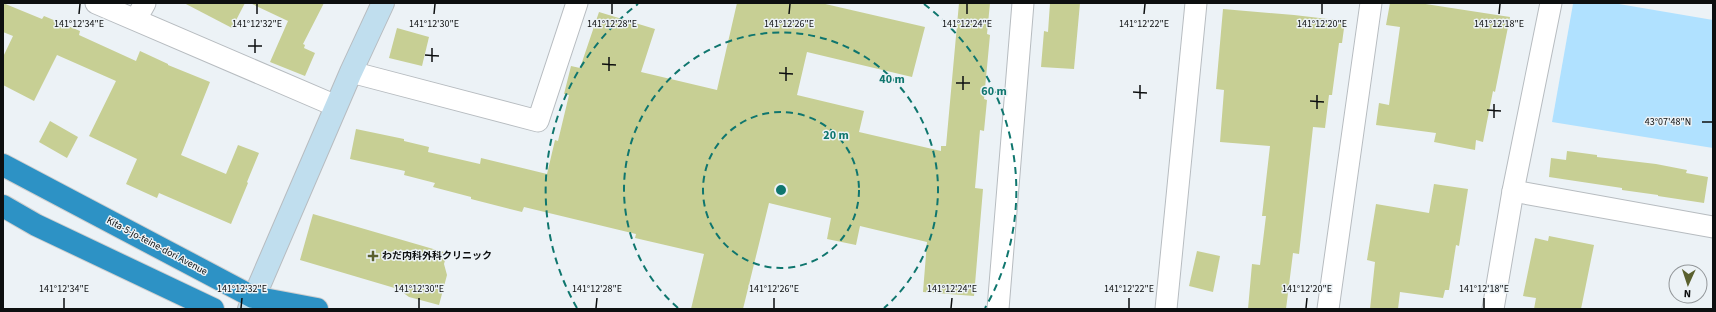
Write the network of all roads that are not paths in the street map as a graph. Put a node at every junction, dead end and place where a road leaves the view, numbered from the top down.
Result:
1 (96, 3) edge
2 (383, 3) edge
3 (577, 3) edge
4 (1023, 3) edge
5 (1196, 3) edge
6 (1371, 3) edge
7 (1551, 3) edge
8 (140, 11) edge
9 (351, 72) junction
10 (336, 106) junction
11 (3, 165) edge
12 (1513, 191) junction
13 (3, 206) edge
14 (1713, 227) edge
15 (251, 303) edge
16 (213, 309) edge
17 (317, 309) edge
18 (998, 309) edge
19 (1166, 309) edge
20 (1328, 309) edge
21 (1493, 309) edge

1 - 8 street
2 - 9 street
3 - 9 street
4 - 18 street
5 - 19 street
6 - 20 street
7 - 12 street
8 - 10 street
9 - 10 street
10 - 15 street
11 - 15 highway, Kita-5-jo-teine-dori Avenue
12 - 14 street
12 - 21 street
13 - 16 highway
15 - 17 highway, Kita-5-jo-teine-dori Avenue

